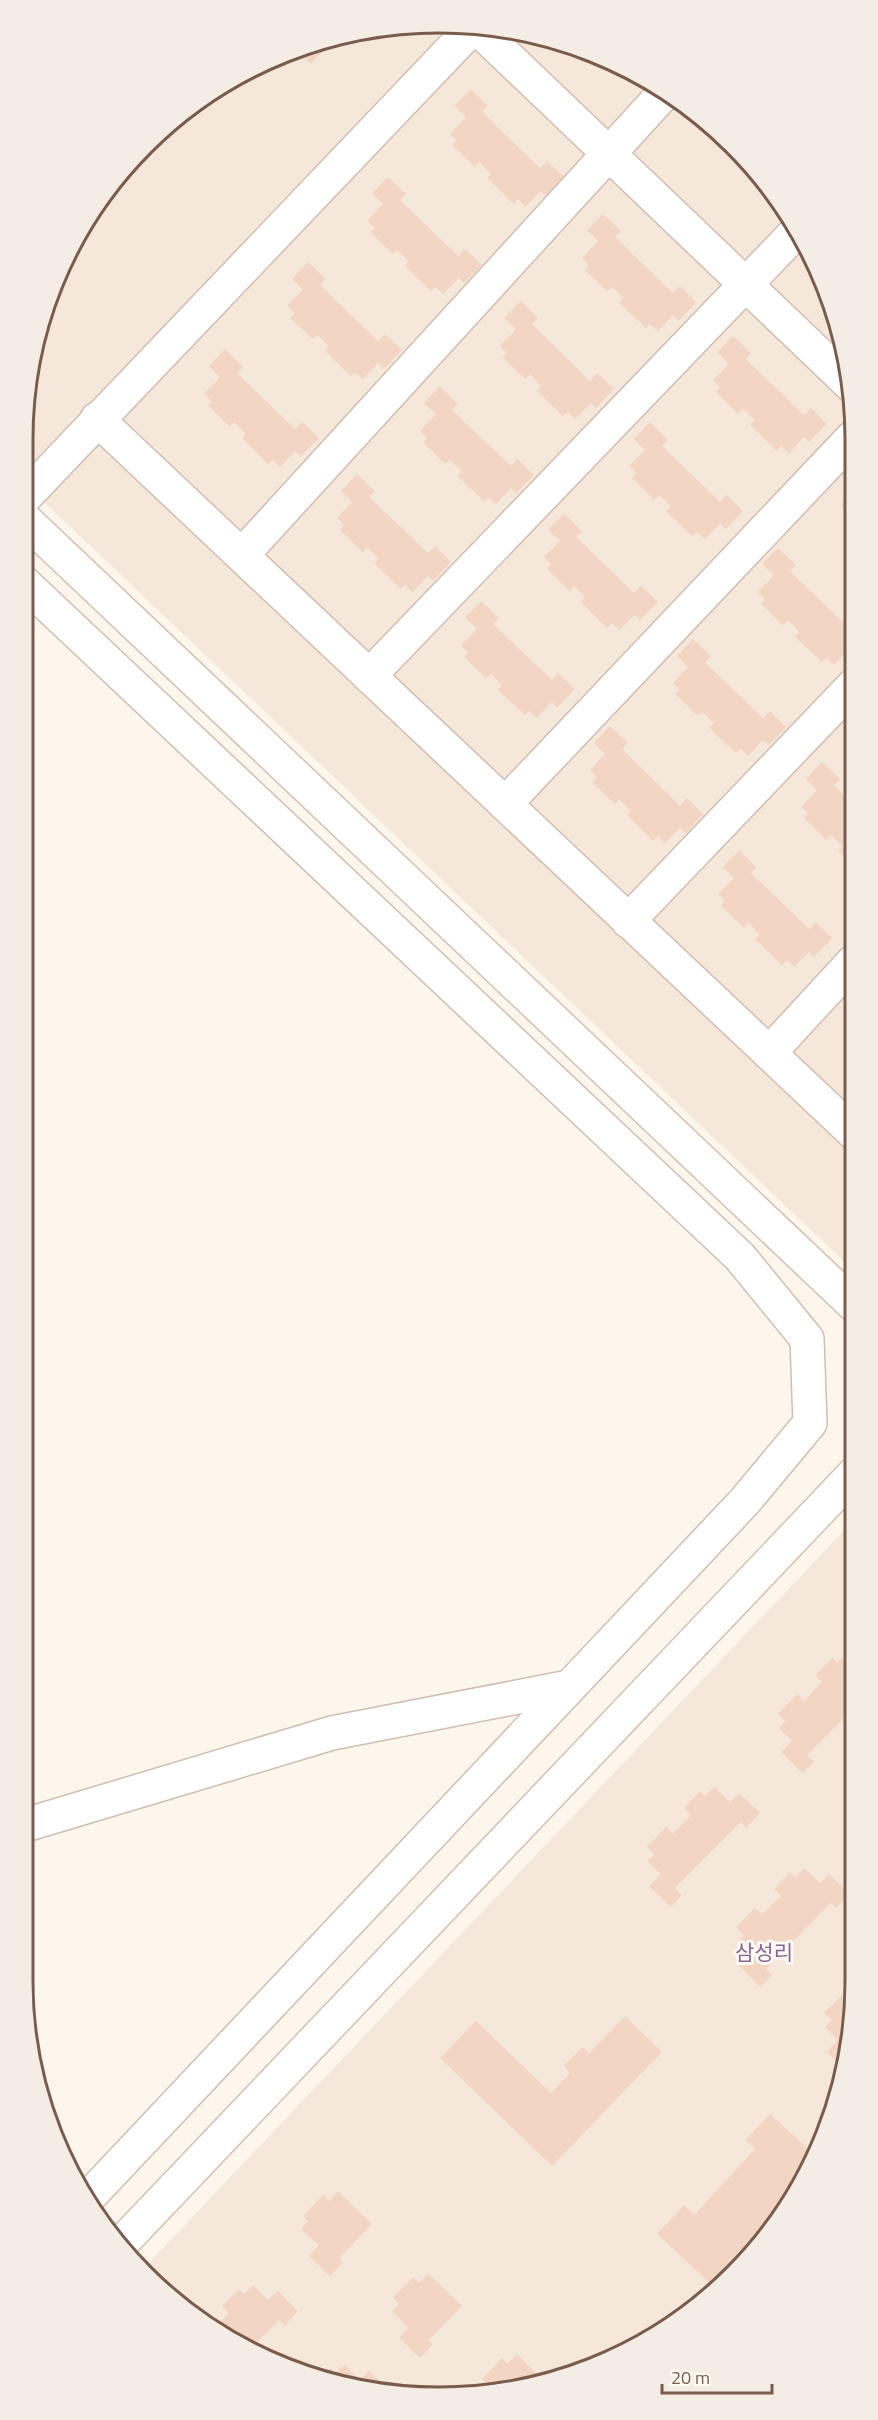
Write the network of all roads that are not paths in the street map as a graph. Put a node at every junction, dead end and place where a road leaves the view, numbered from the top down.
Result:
1 (465, 34) edge
2 (485, 35) edge
3 (660, 98) edge
4 (608, 154) junction
5 (791, 237) edge
6 (746, 285) junction
7 (840, 374) edge
8 (97, 419) junction
9 (845, 445) edge
10 (33, 488) edge
11 (33, 527) edge
12 (242, 555) junction
13 (33, 590) edge
14 (369, 676) junction
15 (845, 694) edge
16 (505, 804) junction
17 (628, 921) junction
18 (845, 971) edge
19 (769, 1053) junction
20 (845, 1125) edge
21 (845, 1296) edge
22 (845, 1483) edge
23 (569, 1687) junction
24 (33, 1823) edge
25 (93, 2193) edge
26 (126, 2239) edge

1 - 8 street
2 - 4 street
3 - 4 street
4 - 6 street
4 - 12 street
5 - 6 street
6 - 7 street
6 - 14 street
8 - 10 street
8 - 12 street
9 - 16 street
11 - 21 street
12 - 14 street
13 - 23 street
14 - 16 street
15 - 17 street
16 - 17 street
17 - 19 street
18 - 19 street
19 - 20 street
22 - 26 street
23 - 24 street
23 - 25 street

